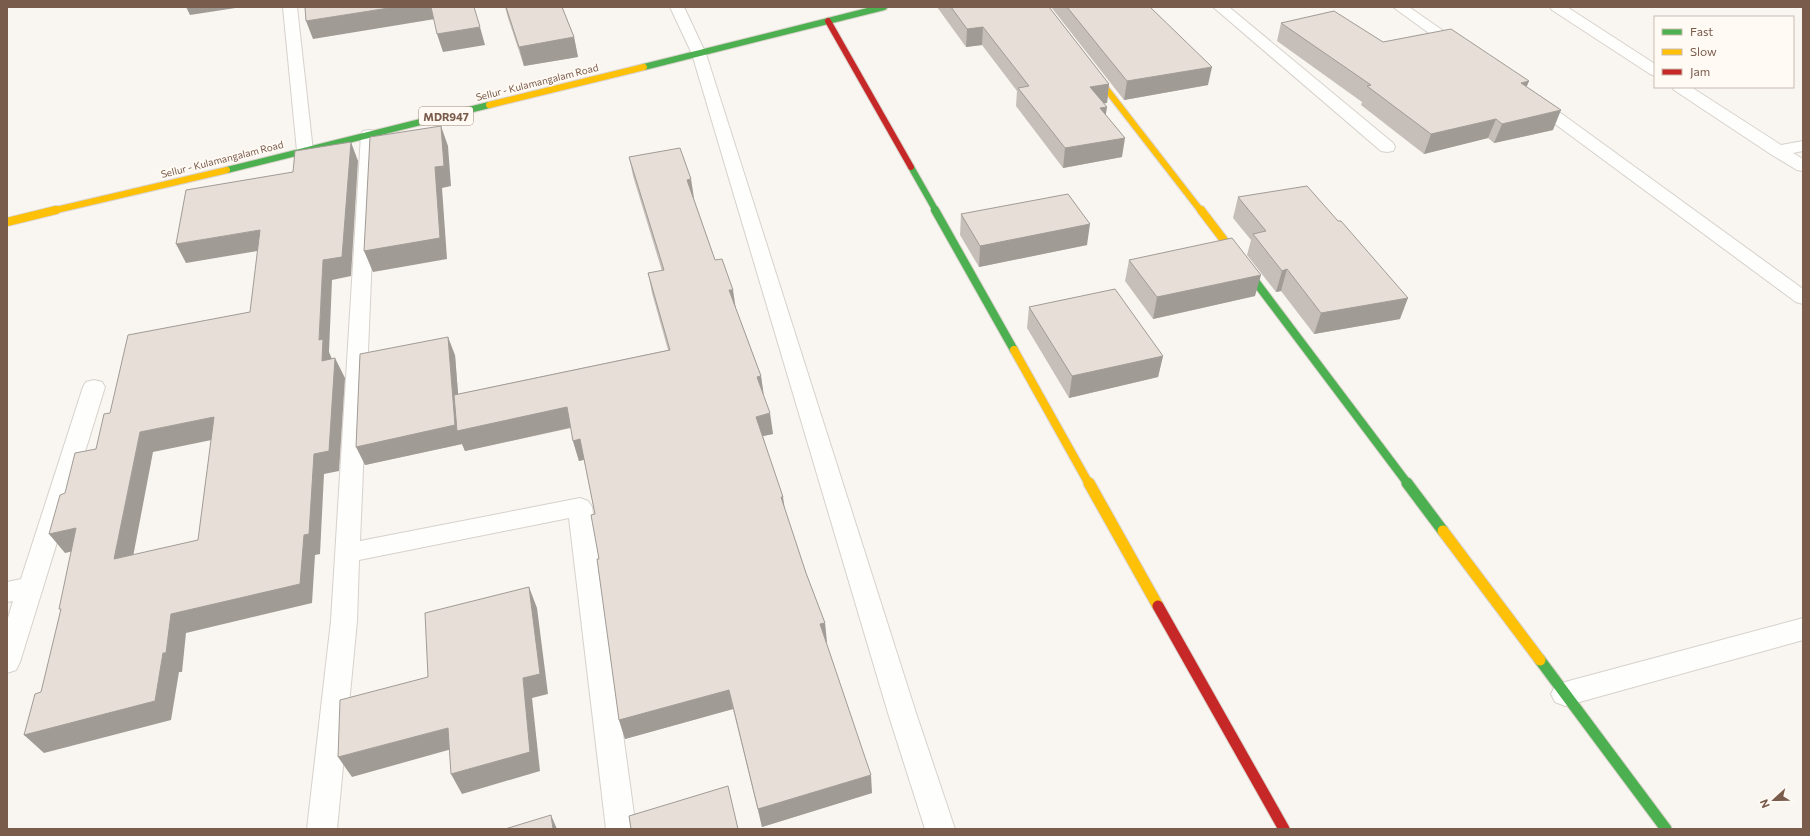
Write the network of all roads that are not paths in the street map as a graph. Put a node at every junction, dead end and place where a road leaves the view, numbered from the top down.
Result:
1 (290, 7) edge
2 (677, 7) edge
3 (884, 7) edge
4 (1220, 7) edge
5 (1400, 7) edge
6 (1557, 7) edge
7 (828, 21) junction
8 (699, 54) junction
9 (1472, 57) edge
10 (1086, 63) edge
11 (1654, 70) edge
12 (1682, 88) edge
13 (1524, 94) edge
14 (369, 135) junction
15 (1803, 146) edge
16 (1387, 147) dead end
17 (305, 151) junction
18 (1778, 151) junction
19 (1803, 166) edge
20 (7, 222) edge
21 (1803, 298) edge
22 (94, 387) dead end
23 (348, 554) junction
24 (19, 590) edge
25 (1803, 629) edge
26 (7, 662) edge
27 (1565, 694) junction
28 (322, 829) edge
29 (621, 829) edge
30 (940, 829) edge
31 (1284, 829) edge
32 (1666, 829) edge

1 - 17 street
2 - 8 street
3 - 7 street, Sellur - Kulamangalam Road / MDR947
4 - 16 street
5 - 9 street
6 - 11 street
7 - 8 street, Sellur - Kulamangalam Road / MDR947
7 - 31 street
8 - 14 street, Sellur - Kulamangalam Road / MDR947
8 - 30 street
10 - 27 street
12 - 18 street
13 - 21 street
14 - 17 street, Sellur - Kulamangalam Road / MDR947
14 - 23 street
15 - 18 street
17 - 20 street, Sellur - Kulamangalam Road / MDR947
18 - 19 street
22 - 24 street
23 - 28 street
23 - 29 street
24 - 26 street
25 - 27 street
27 - 32 street

